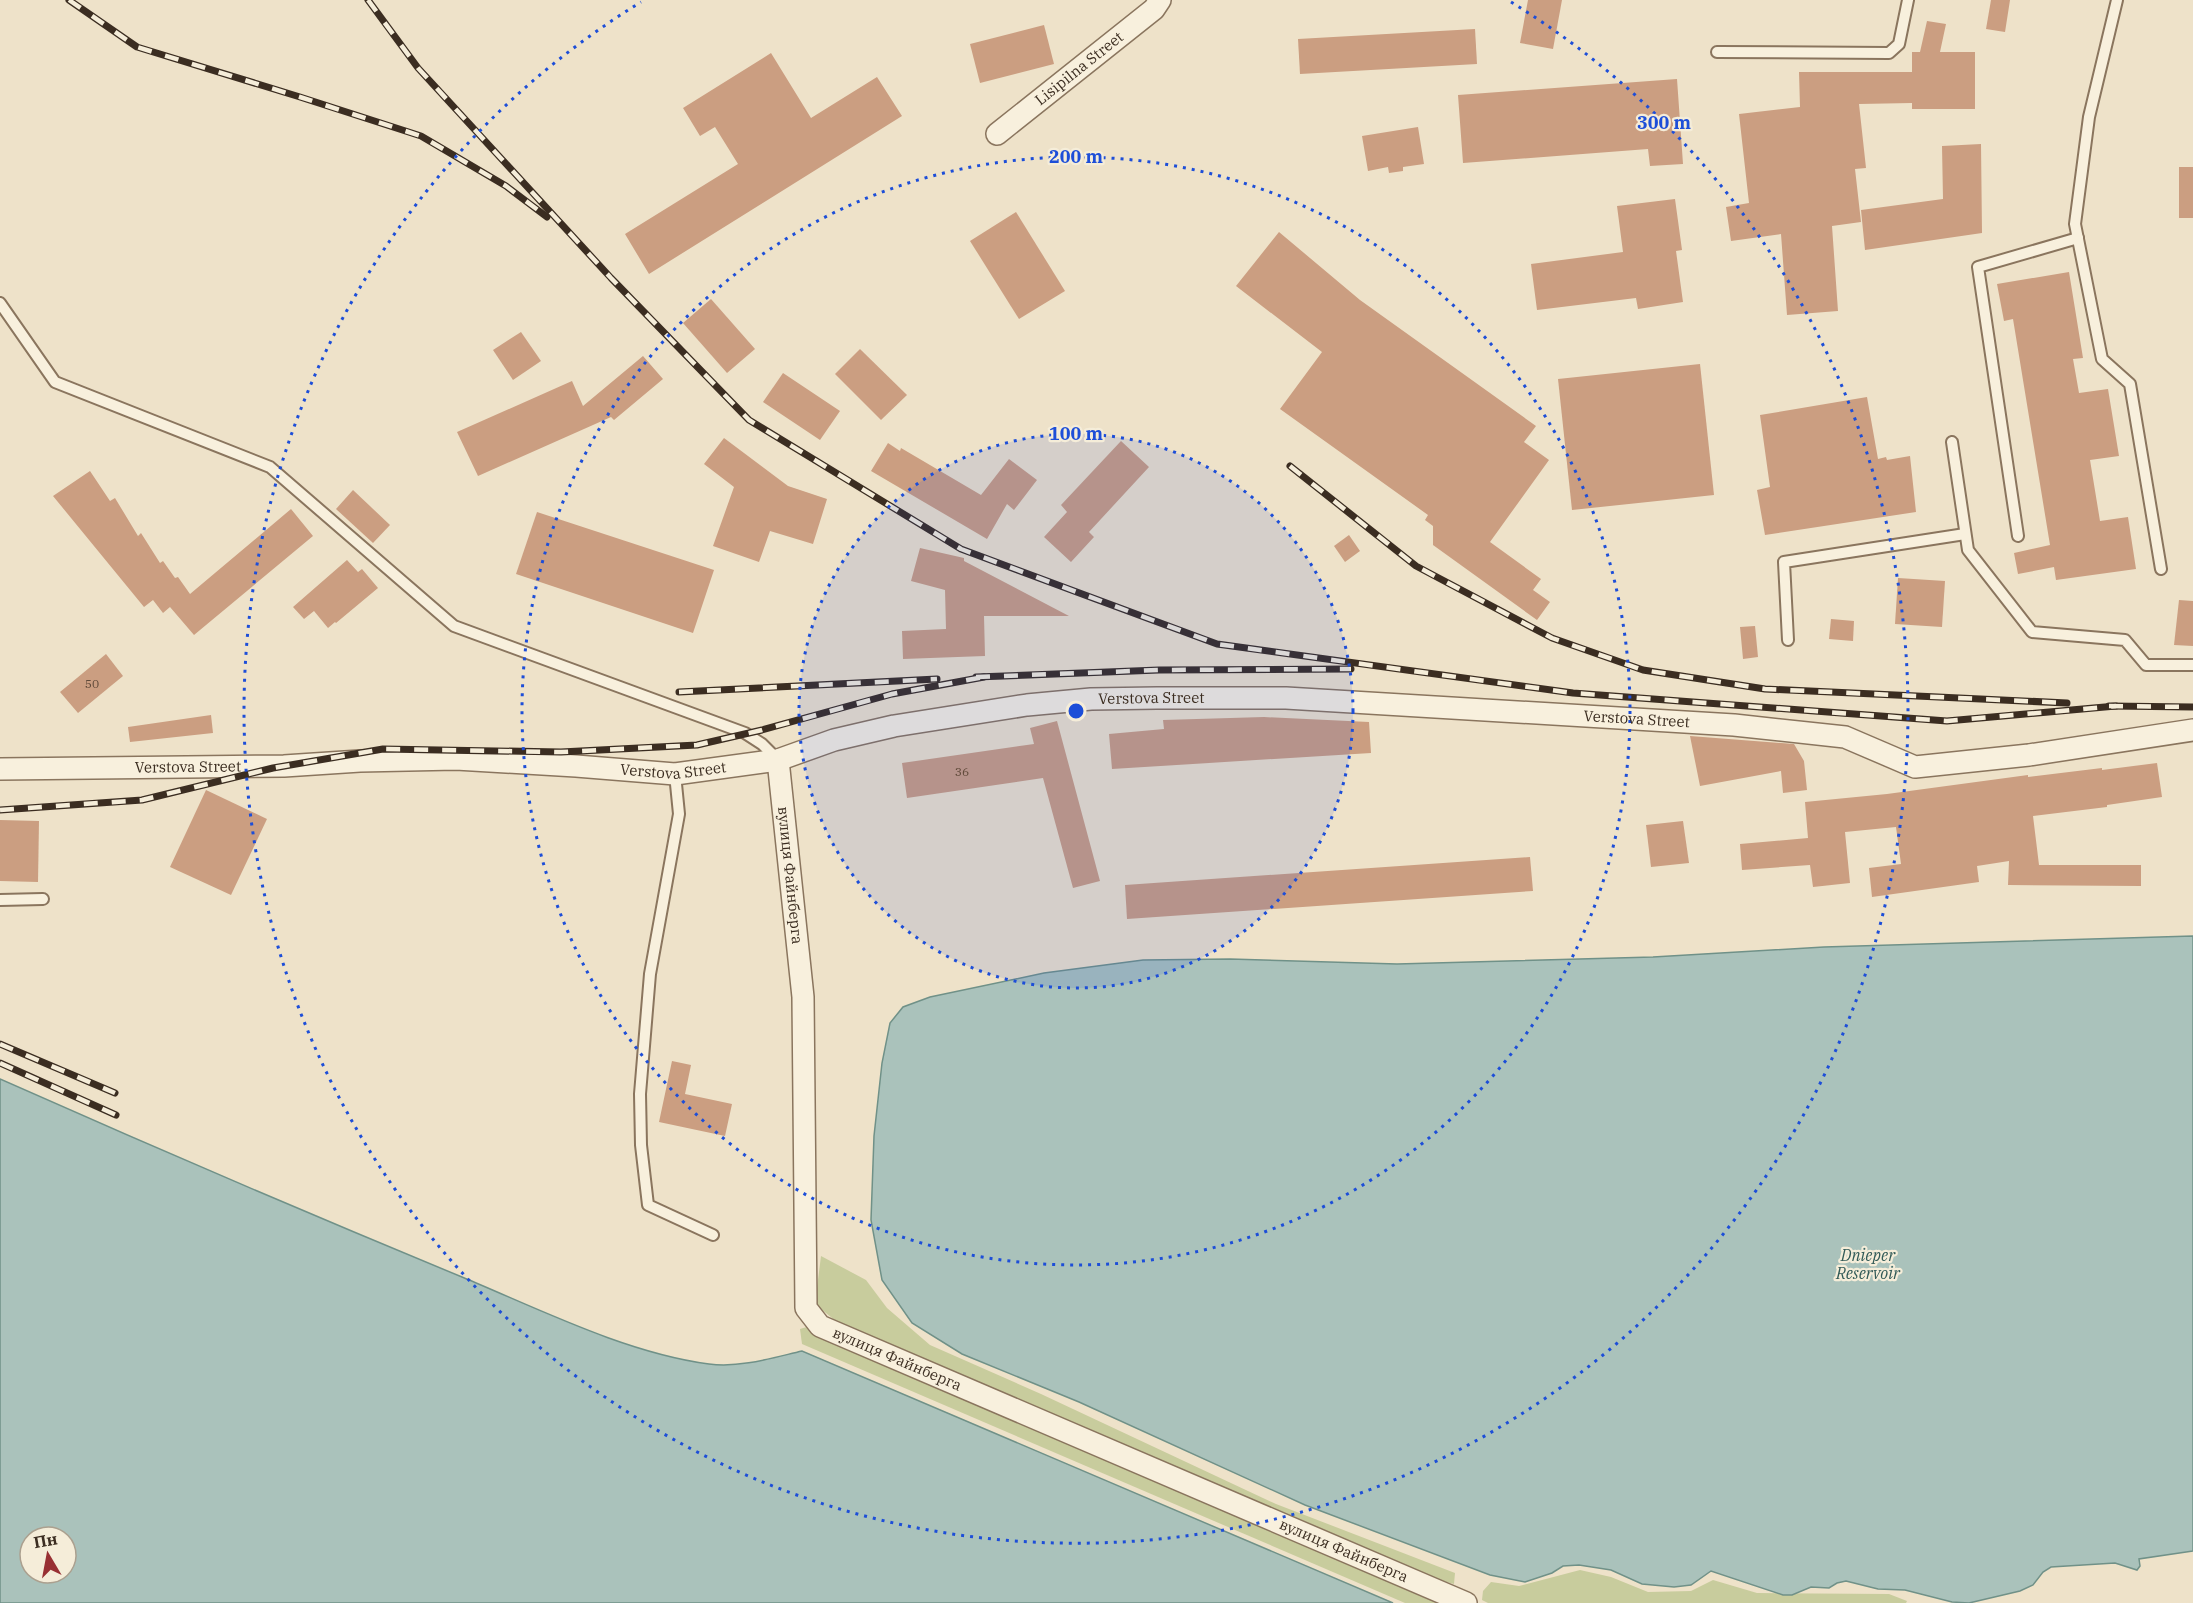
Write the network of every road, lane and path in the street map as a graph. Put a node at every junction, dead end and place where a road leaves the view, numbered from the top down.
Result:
1 (1160, 0) edge
2 (1908, 0) edge
3 (2117, 0) edge
4 (1717, 52) dead end
5 (997, 134) dead end
6 (2078, 238) junction
7 (0, 303) edge
8 (1952, 442) dead end
9 (1965, 534) junction
10 (2018, 536) dead end
11 (2161, 569) dead end
12 (1788, 640) dead end
13 (2193, 665) edge
14 (2193, 730) edge
15 (778, 760) junction
16 (0, 770) edge
17 (675, 774) junction
18 (43, 898) dead end
19 (0, 900) edge
20 (713, 1235) dead end
21 (1466, 1603) edge

1 - 5 street, Lisipilna Street
2 - 4 lane
3 - 6 lane
6 - 10 lane
6 - 11 lane
7 - 15 lane
8 - 9 lane
9 - 12 lane
9 - 13 lane
14 - 15 street, Verstova Street
15 - 17 street, Verstova Street
15 - 21 street, вулиця Файнберга
16 - 17 street, Verstova Street
17 - 20 lane
18 - 19 lane

